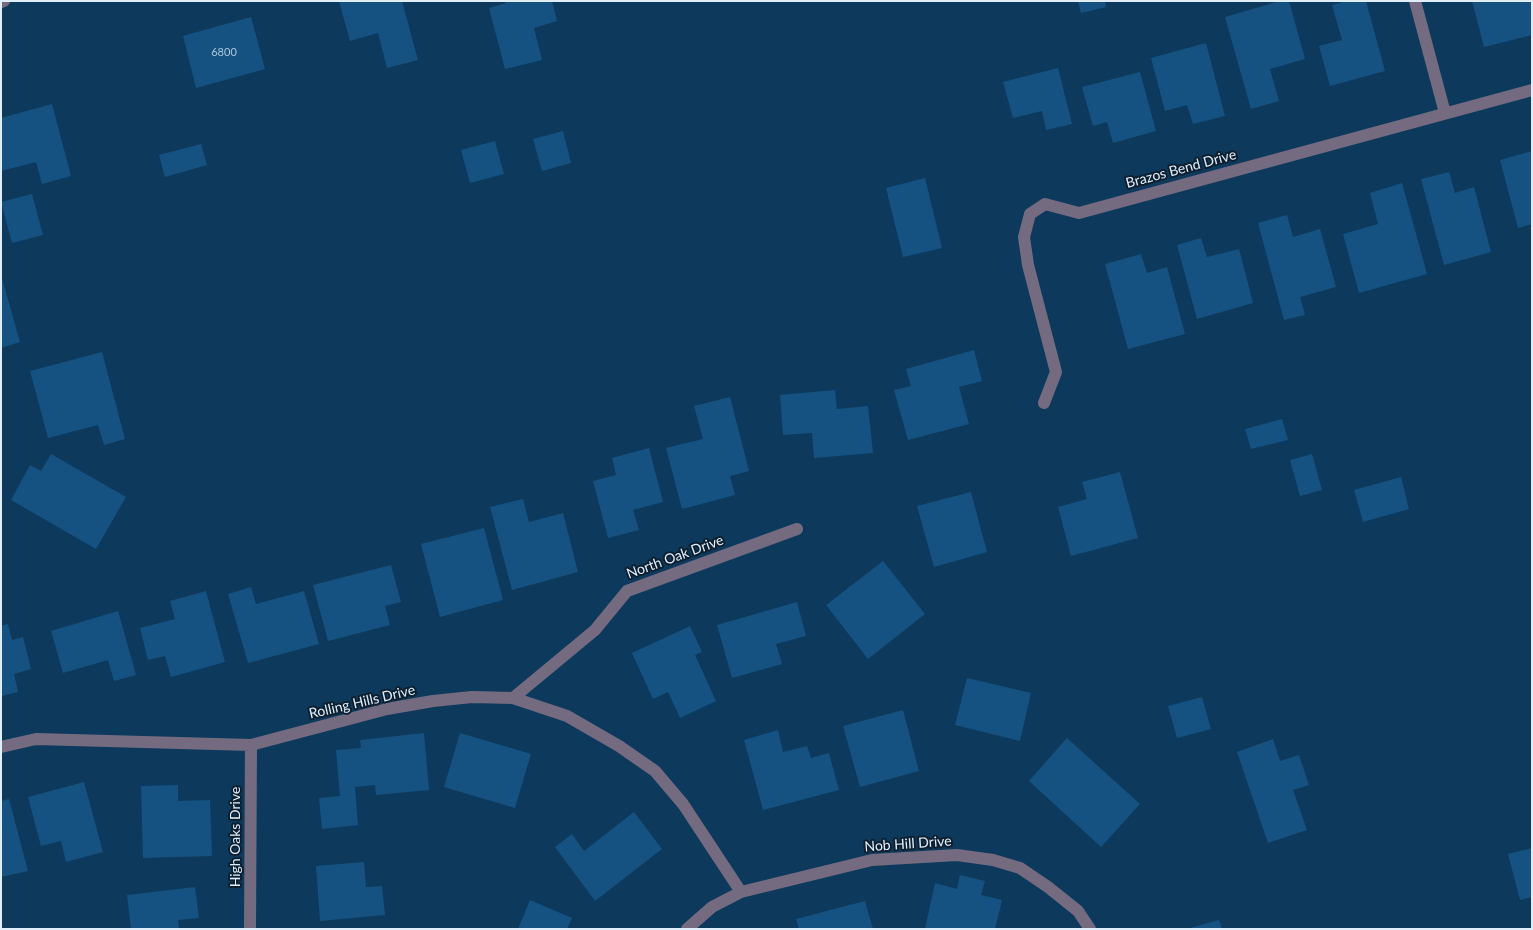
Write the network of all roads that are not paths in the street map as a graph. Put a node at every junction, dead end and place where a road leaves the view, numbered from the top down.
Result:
1 (1415, 1) edge
2 (1532, 90) edge
3 (1445, 112) junction
4 (1044, 402) dead end
5 (797, 529) dead end
6 (513, 698) junction
7 (251, 745) junction
8 (1, 747) edge
9 (741, 892) junction
10 (250, 929) edge
11 (687, 929) edge
12 (1090, 929) edge

1 - 3 street
2 - 3 street, Brazos Bend Drive
3 - 4 street, Brazos Bend Drive
5 - 6 street, North Oak Drive
6 - 7 street, Rolling Hills Drive
6 - 9 street, Rolling Hills Drive
7 - 8 street, Rolling Hills Drive
7 - 10 street, High Oaks Drive
9 - 11 street, Nob Hill Drive
9 - 12 street, Nob Hill Drive

